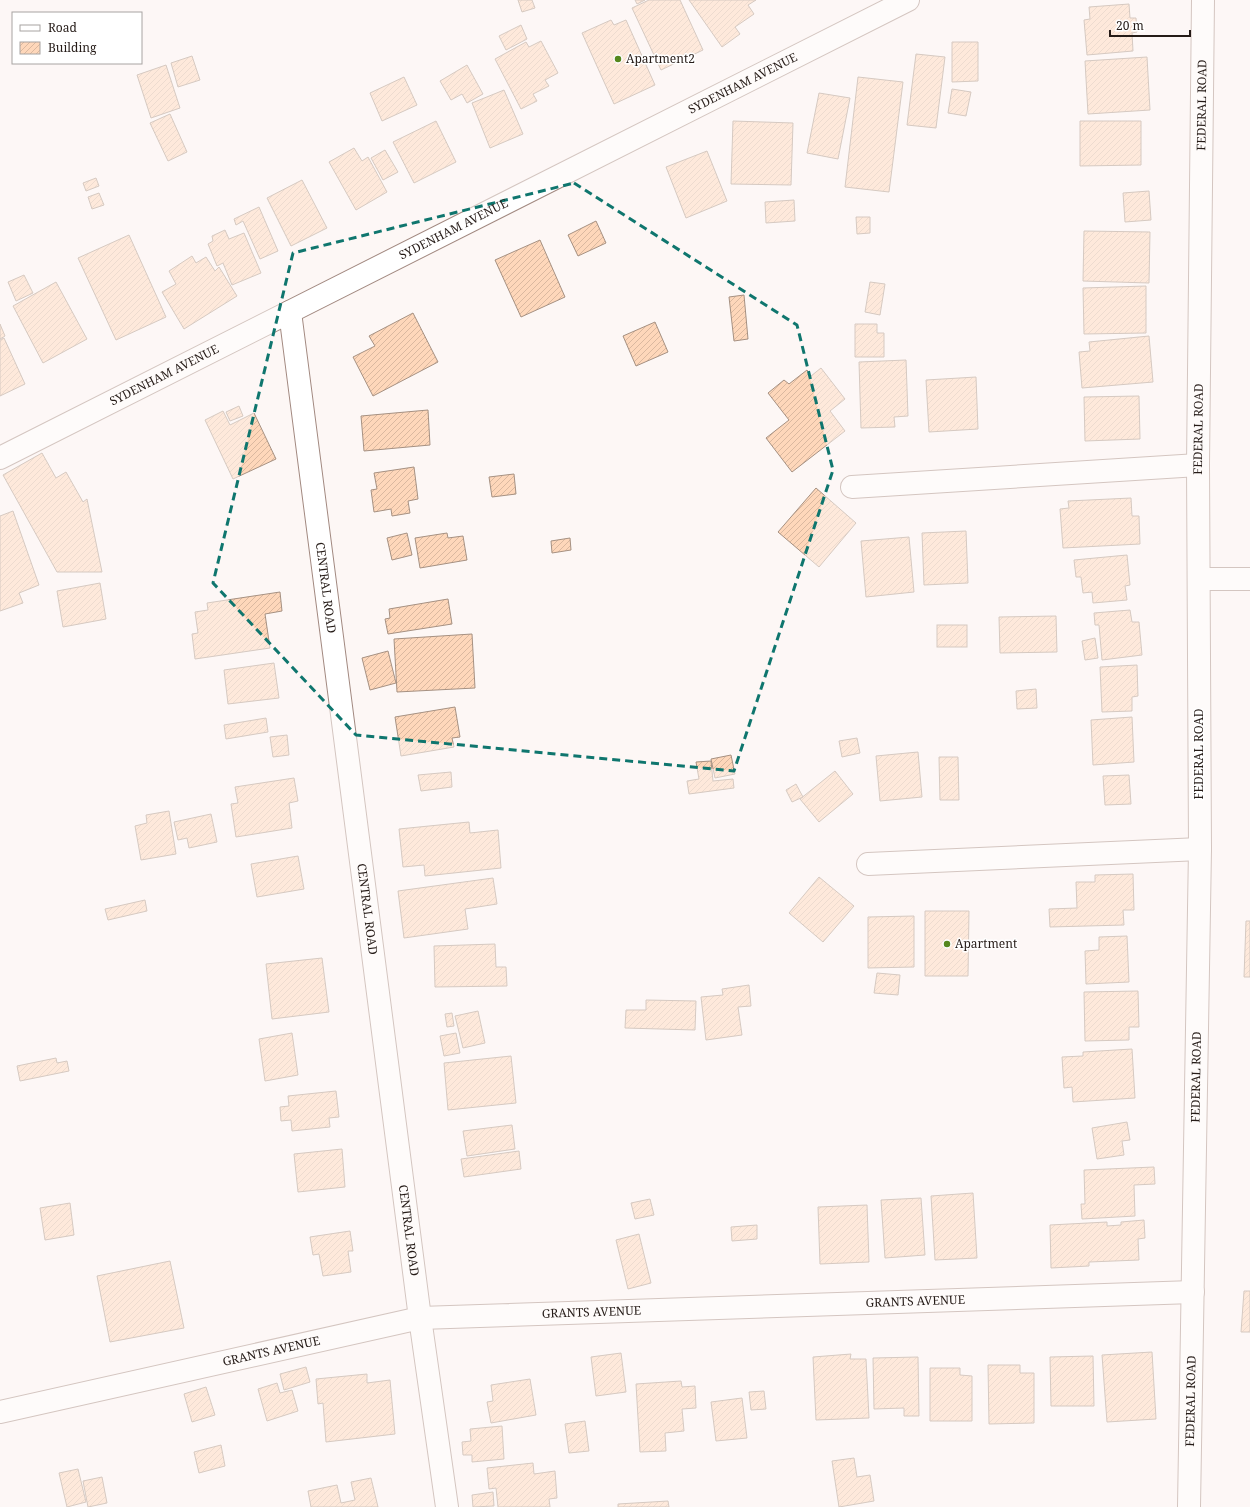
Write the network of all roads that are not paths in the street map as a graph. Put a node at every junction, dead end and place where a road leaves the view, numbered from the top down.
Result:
1 (908, 0) edge
2 (1203, 0) edge
3 (290, 312) junction
4 (0, 458) edge
5 (1198, 465) junction
6 (852, 487) dead end
7 (1250, 578) edge
8 (1199, 579) junction
9 (1200, 849) junction
10 (868, 864) dead end
11 (1193, 1292) junction
12 (420, 1318) junction
13 (0, 1412) edge
14 (447, 1507) edge
15 (1189, 1507) edge

1 - 3 street, SYDENHAM AVENUE
2 - 5 street, FEDERAL ROAD
3 - 4 street, SYDENHAM AVENUE
3 - 12 street, CENTRAL ROAD
5 - 6 street
5 - 8 street, FEDERAL ROAD
7 - 8 street
8 - 9 street, FEDERAL ROAD
9 - 10 street
9 - 11 street, FEDERAL ROAD
11 - 12 street, GRANTS AVENUE
11 - 15 street, FEDERAL ROAD
12 - 13 street, GRANTS AVENUE
12 - 14 street, CENTRAL ROAD

